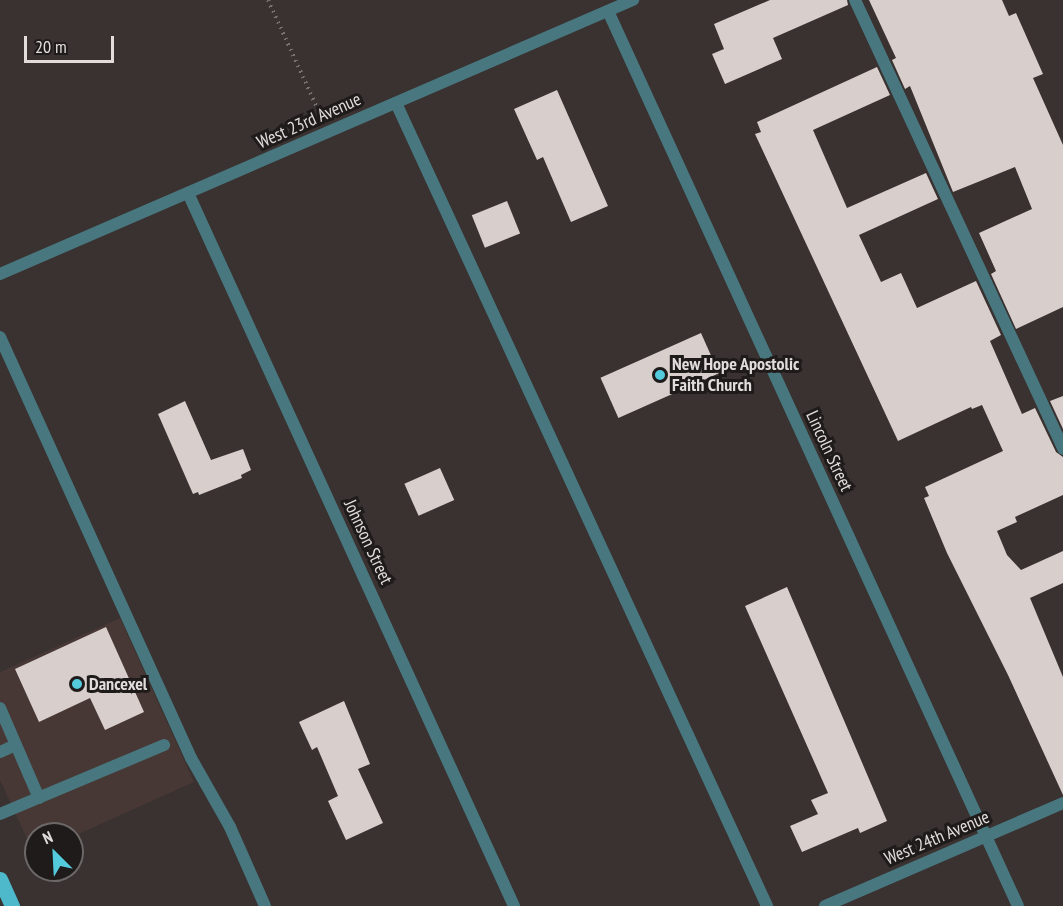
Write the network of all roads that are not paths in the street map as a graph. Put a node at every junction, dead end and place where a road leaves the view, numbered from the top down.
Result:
1 (633, 0) edge
2 (855, 0) edge
3 (608, 11) junction
4 (396, 103) junction
5 (188, 193) junction
6 (0, 274) edge
7 (0, 337) edge
8 (1063, 449) edge
9 (0, 708) edge
10 (16, 745) junction
11 (164, 745) dead end
12 (0, 752) edge
13 (39, 798) junction
14 (1063, 803) edge
15 (0, 814) edge
16 (986, 836) junction
17 (0, 879) edge
18 (12, 906) edge
19 (265, 906) edge
20 (514, 906) edge
21 (767, 906) edge
22 (825, 906) edge
23 (1018, 906) edge

1 - 3 street, West 23rd Avenue
2 - 8 street
3 - 4 street, West 23rd Avenue
3 - 16 street, Lincoln Street
4 - 5 street, West 23rd Avenue
4 - 21 street
5 - 6 street, West 23rd Avenue
5 - 20 street, Johnson Street
7 - 19 street
9 - 10 street
10 - 12 street
10 - 13 street
11 - 13 street
13 - 15 street
14 - 16 street, West 24th Avenue
16 - 22 street, West 24th Avenue
16 - 23 street, Lincoln Street
17 - 18 main road

